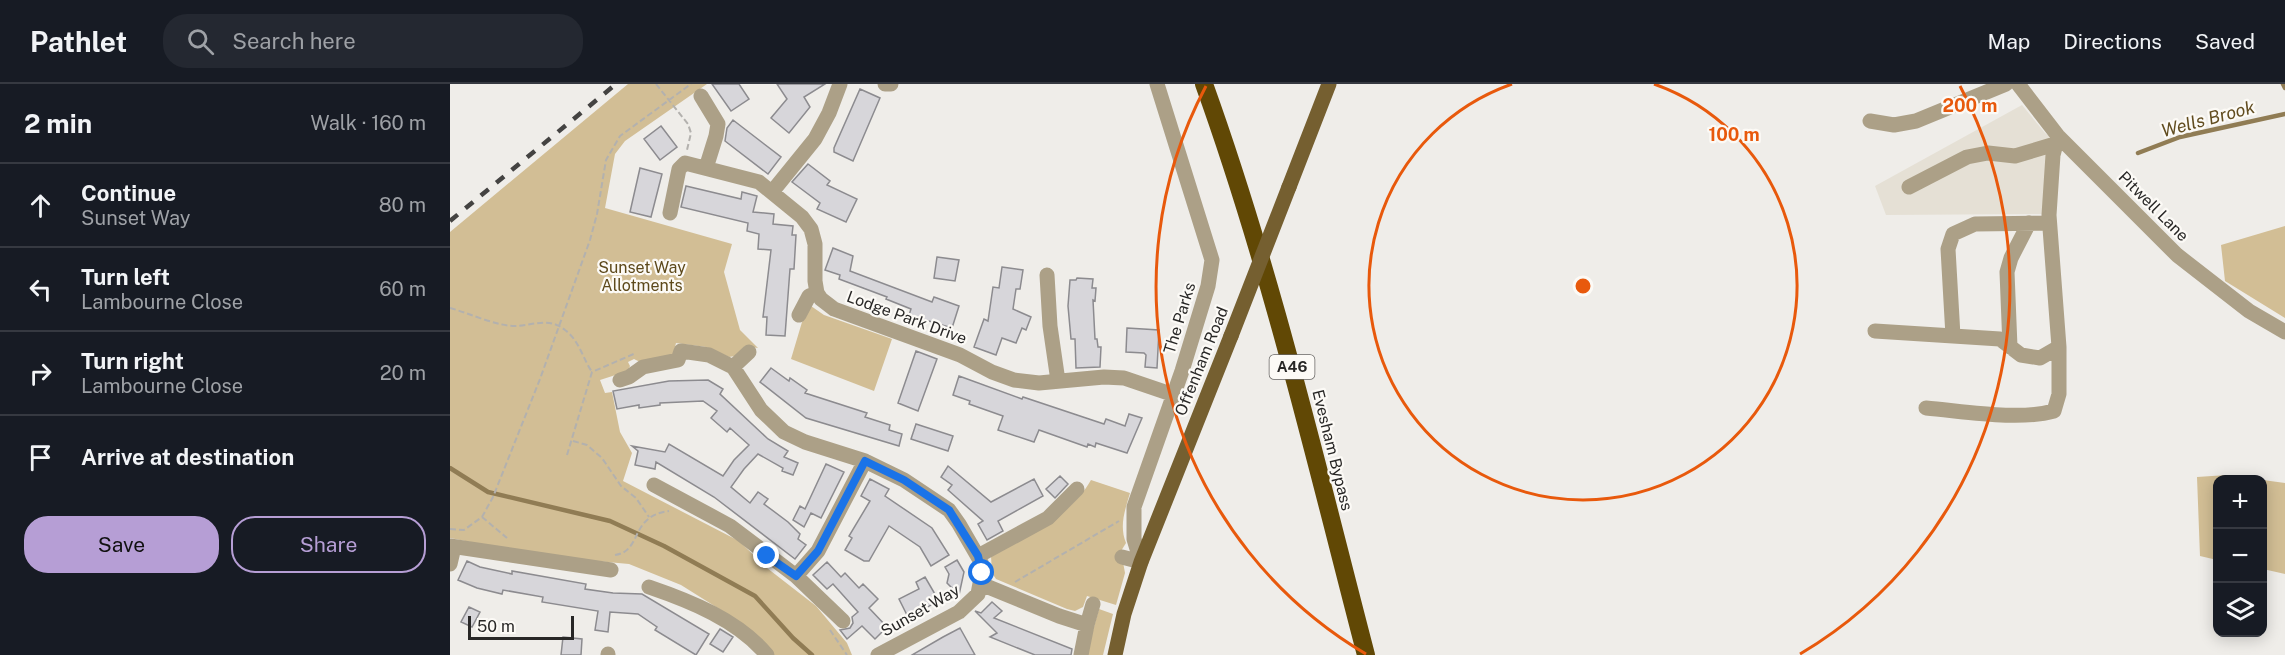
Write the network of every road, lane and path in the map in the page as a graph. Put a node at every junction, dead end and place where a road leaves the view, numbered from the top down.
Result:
1 (656, 84) edge
2 (840, 84) edge
3 (885, 84) edge
4 (891, 84) edge
5 (1157, 84) edge
6 (1204, 84) edge
7 (1329, 84) edge
8 (2006, 84) edge
9 (2018, 84) edge
10 (696, 90) edge
11 (668, 100) junction
12 (1870, 121) dead end
13 (2056, 140) junction
14 (685, 163) junction
15 (706, 168) junction
16 (1909, 187) dead end
17 (772, 192) junction
18 (670, 213) dead end
19 (2029, 223) junction
20 (2049, 223) junction
21 (1047, 275) dead end
22 (817, 293) junction
23 (450, 308) edge
24 (799, 315) dead end
25 (559, 326) junction
26 (1875, 331) dead end
27 (2285, 332) edge
28 (1953, 336) junction
29 (2010, 347) junction
30 (2059, 347) junction
31 (749, 352) dead end
32 (733, 367) junction
33 (592, 372) dead end
34 (620, 380) dead end
35 (1058, 381) junction
36 (1174, 394) junction
37 (1926, 408) dead end
38 (572, 440) dead end
39 (865, 461) junction
40 (654, 485) dead end
41 (1077, 489) dead end
42 (670, 511) dead end
43 (1134, 512) junction
44 (482, 517) junction
45 (649, 517) junction
46 (450, 529) edge
47 (514, 543) dead end
48 (452, 546) edge
49 (978, 556) junction
50 (1122, 557) dead end
51 (612, 562) joint
52 (1141, 562) junction
53 (450, 564) edge
54 (796, 576) junction
55 (981, 584) junction
56 (649, 587) dead end
57 (1000, 591) junction
58 (1093, 604) dead end
59 (843, 621) dead end
60 (1087, 625) junction
61 (897, 651) edge
62 (767, 655) edge
63 (878, 655) edge
64 (1081, 655) edge
65 (1115, 655) edge
66 (1366, 655) edge

1 - 11 path
2 - 17 street
3 - 4 street
5 - 36 street, The Parks
6 - 66 highway, Evesham Bypass / A46
7 - 52 main road, Offenham Road, bridge
8 - 12 street
9 - 13 street, Pitwell Lane
10 - 11 path
10 - 15 street
11 - 14 path
11 - 25 path
13 - 16 street
13 - 20 street
13 - 27 street, Pitwell Lane
14 - 15 street
14 - 18 street
15 - 17 street
17 - 22 street
19 - 20 street
19 - 28 street
19 - 29 street
20 - 30 street
21 - 35 street
22 - 24 street
22 - 35 street, Lodge Park Drive
23 - 25 path
25 - 33 path
25 - 44 path
26 - 28 street
28 - 29 street
29 - 30 street
30 - 37 street
31 - 32 street
32 - 34 street
32 - 39 street, Sunset Way
35 - 36 street, Lodge Park Drive
36 - 43 street, The Parks
38 - 45 path
39 - 49 street, Sunset Way
39 - 54 street
40 - 54 street
41 - 49 street
42 - 45 path
43 - 52 street, The Parks
43 - 57 path
44 - 46 path
44 - 47 path
45 - 51 path
48 - 51 street
48 - 53 street
49 - 55 street, Sunset Way
50 - 52 street
52 - 65 main road, Offenham Road
54 - 59 street
55 - 57 street
55 - 61 street, Sunset Way
56 - 62 street
57 - 60 street
58 - 60 street
60 - 64 street
61 - 63 street, Sunset Way

